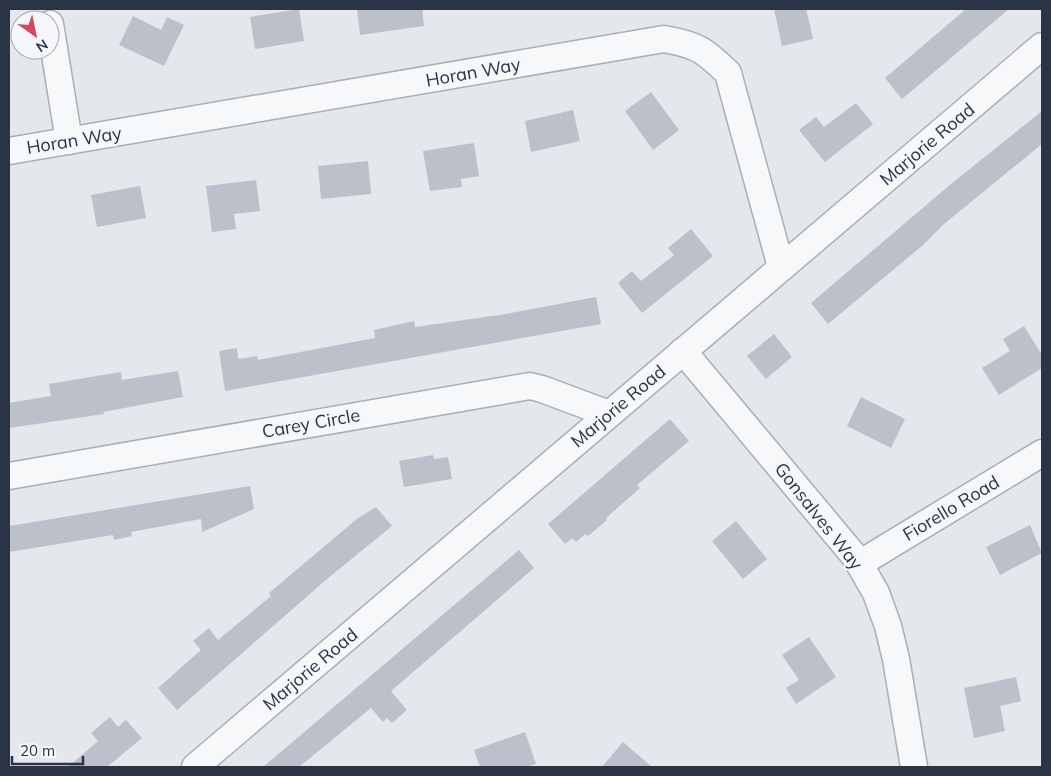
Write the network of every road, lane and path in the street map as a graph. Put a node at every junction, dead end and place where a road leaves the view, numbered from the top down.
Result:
1 (1042, 46) edge
2 (56, 60) edge
3 (69, 141) junction
4 (9, 151) edge
5 (781, 268) junction
6 (683, 351) junction
7 (609, 414) junction
8 (1042, 453) edge
9 (9, 476) edge
10 (859, 564) junction
11 (195, 767) edge
12 (914, 767) edge

1 - 5 street, Marjorie Road
2 - 3 street
3 - 4 street, Horan Way
3 - 5 street, Horan Way
5 - 6 street, Marjorie Road
6 - 7 street, Marjorie Road
6 - 10 street, Gonsalves Way
7 - 9 street, Carey Circle
7 - 11 street, Marjorie Road
8 - 10 street, Fiorello Road
10 - 12 street, Gonsalves Way

